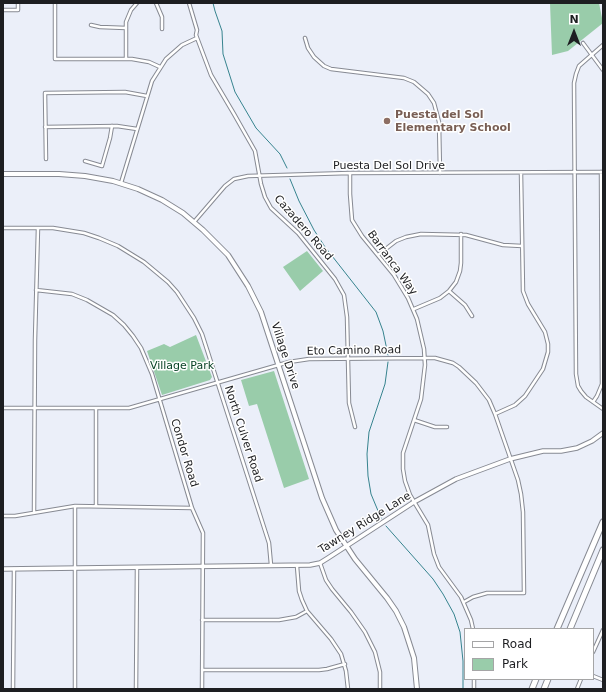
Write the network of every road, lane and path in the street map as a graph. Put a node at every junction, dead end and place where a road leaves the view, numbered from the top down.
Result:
1 (18, 3) edge
2 (55, 3) edge
3 (137, 3) edge
4 (156, 3) edge
5 (189, 3) edge
6 (3, 10) edge
7 (91, 25) dead end
8 (126, 28) junction
9 (162, 29) dead end
10 (197, 38) junction
11 (305, 38) dead end
12 (583, 43) dead end
13 (603, 45) edge
14 (591, 55) junction
15 (126, 59) junction
16 (160, 67) junction
17 (603, 70) edge
18 (147, 96) junction
19 (112, 126) junction
20 (45, 127) junction
21 (137, 129) junction
22 (46, 159) dead end
23 (85, 160) dead end
24 (602, 172) edge
25 (350, 173) junction
26 (440, 173) junction
27 (521, 173) junction
28 (575, 173) junction
29 (3, 174) edge
30 (259, 176) junction
31 (121, 184) junction
32 (194, 222) junction
33 (3, 228) edge
34 (38, 228) junction
35 (461, 234) junction
36 (522, 246) junction
37 (378, 255) junction
38 (36, 290) junction
39 (449, 291) junction
40 (414, 309) junction
41 (472, 316) dead end
42 (348, 358) junction
43 (425, 358) junction
44 (279, 365) junction
45 (218, 382) junction
46 (159, 400) junction
47 (593, 402) junction
48 (3, 408) edge
49 (35, 408) junction
50 (96, 409) junction
51 (603, 409) edge
52 (495, 414) junction
53 (414, 420) junction
54 (447, 427) dead end
55 (355, 428) dead end
56 (603, 433) edge
57 (510, 459) junction
58 (414, 502) junction
59 (75, 506) junction
60 (96, 506) junction
61 (192, 508) junction
62 (34, 513) junction
63 (3, 516) edge
64 (603, 522) edge
65 (345, 546) junction
66 (603, 550) edge
67 (320, 563) junction
68 (203, 566) junction
69 (271, 566) junction
70 (297, 566) junction
71 (75, 568) junction
72 (136, 568) junction
73 (3, 569) edge
74 (14, 569) junction
75 (464, 602) junction
76 (307, 611) junction
77 (202, 620) junction
78 (473, 628) edge
79 (557, 628) edge
80 (570, 628) edge
81 (603, 630) edge
82 (594, 650) edge
83 (345, 664) junction
84 (202, 670) junction
85 (13, 689) edge
86 (75, 689) edge
87 (136, 689) edge
88 (202, 689) edge
89 (348, 689) edge
90 (380, 689) edge
91 (417, 689) edge

1 - 6 street
2 - 15 street
3 - 8 street
4 - 9 street
5 - 10 street, Cazadero Road
7 - 8 street
8 - 15 street
10 - 16 street
10 - 30 street, Cazadero Road
11 - 26 street
12 - 14 street
13 - 14 street
14 - 17 street
14 - 28 street
15 - 16 street
16 - 18 street
18 - 20 street
18 - 21 street
19 - 20 street
19 - 21 street
19 - 23 street
20 - 22 street
21 - 31 street
24 - 28 street, Puesta Del Sol Drive
24 - 47 street
25 - 26 street, Puesta Del Sol Drive
25 - 30 street, Puesta Del Sol Drive
25 - 37 street, Barranca Way
26 - 27 street, Puesta Del Sol Drive
27 - 28 street, Puesta Del Sol Drive
27 - 36 street
28 - 47 street
29 - 31 main road, Village Drive
30 - 32 street, Puesta Del Sol Drive
30 - 42 street, Cazadero Road
31 - 32 main road, Village Drive
32 - 44 main road, Village Drive
33 - 34 street, North Culver Road
34 - 38 street
34 - 45 street, North Culver Road
35 - 36 street
35 - 37 street
35 - 39 street
36 - 52 street
37 - 40 street, Barranca Way
38 - 46 street, Condor Road
38 - 49 street
39 - 40 street
39 - 41 street
40 - 43 street, Barranca Way
42 - 43 street, Eto Camino Road
42 - 44 street, Eto Camino Road
42 - 55 street, Cazadero Road
43 - 52 street, Eto Camino Road
43 - 53 street, Barranca Way
44 - 45 street, Eto Camino Road
44 - 65 main road, Village Drive
45 - 46 street, Eto Camino Road
45 - 69 street, North Culver Road
46 - 50 street, Eto Camino Road
46 - 61 street, Condor Road
47 - 51 street
48 - 49 street, Eto Camino Road
49 - 50 street, Eto Camino Road
49 - 62 street
50 - 60 street
52 - 57 street, Eto Camino Road
53 - 54 street
53 - 58 street, Barranca Way
56 - 57 street, Tawney Ridge Lane
57 - 58 street, Tawney Ridge Lane
57 - 75 street, Eto Camino Road
58 - 65 street, Tawney Ridge Lane
58 - 75 street, Barranca Way
59 - 60 street
59 - 62 street
59 - 71 street
60 - 61 street
61 - 68 street, Condor Road
62 - 63 street
64 - 79 highway
65 - 67 street, Tawney Ridge Lane
65 - 91 main road, Village Drive
66 - 80 highway
67 - 70 street, Tawney Ridge Lane
67 - 90 street
68 - 69 street, Tawney Ridge Lane
68 - 72 street, Tawney Ridge Lane
68 - 77 street, Condor Road
69 - 70 street, Tawney Ridge Lane
70 - 76 street
71 - 72 street, Tawney Ridge Lane
71 - 74 street, Tawney Ridge Lane
71 - 86 street
72 - 87 street
73 - 74 street, Tawney Ridge Lane
74 - 85 street
75 - 78 street, Barranca Way
76 - 77 street
76 - 83 street
77 - 84 street, Condor Road
81 - 82 street
83 - 84 street
83 - 89 street
84 - 88 street, Condor Road

